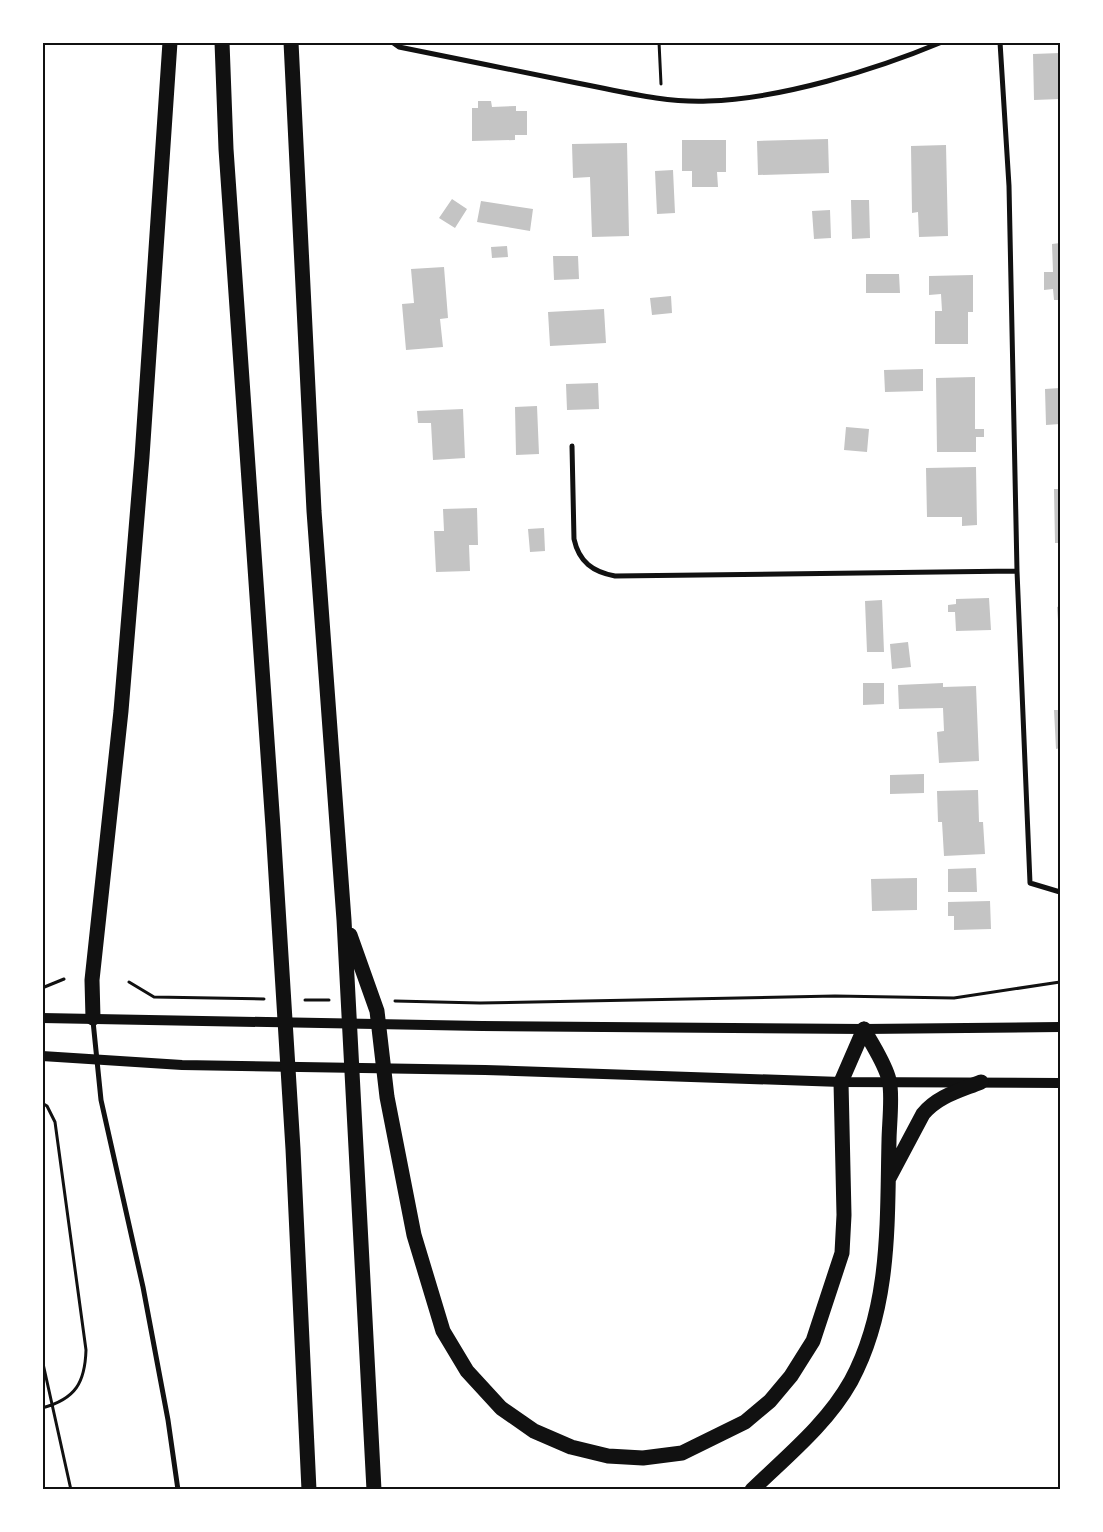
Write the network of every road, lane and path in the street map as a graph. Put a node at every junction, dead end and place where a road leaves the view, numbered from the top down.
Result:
1 (170, 42) edge
2 (222, 42) edge
3 (291, 42) edge
4 (392, 42) edge
5 (659, 42) edge
6 (942, 42) edge
7 (1000, 42) edge
8 (661, 100) junction
9 (572, 446) dead end
10 (1017, 571) junction
11 (1060, 892) edge
12 (344, 920) junction
13 (64, 979) dead end
14 (129, 982) dead end
15 (1060, 982) edge
16 (42, 988) edge
17 (273, 999) dead end
18 (303, 1000) dead end
19 (332, 1000) dead end
20 (391, 1001) dead end
21 (42, 1018) edge
22 (93, 1018) junction
23 (1060, 1028) edge
24 (864, 1029) junction
25 (42, 1056) edge
26 (96, 1059) junction
27 (890, 1081) junction
28 (841, 1082) junction
29 (981, 1082) junction
30 (1060, 1083) edge
31 (42, 1103) edge
32 (888, 1182) junction
33 (42, 1360) edge
34 (52, 1405) junction
35 (42, 1408) edge
36 (71, 1490) edge
37 (178, 1490) edge
38 (309, 1490) edge
39 (374, 1490) edge
40 (752, 1490) edge

1 - 22 highway
2 - 38 highway
3 - 12 highway
4 - 8 street
5 - 8 path
6 - 8 street
7 - 10 street
9 - 10 street
10 - 11 street
12 - 28 highway
12 - 39 highway
13 - 16 path
14 - 17 path
15 - 20 path
18 - 19 path
21 - 22 main road
22 - 24 main road
22 - 26 street
23 - 24 main road
24 - 27 highway
24 - 28 highway
25 - 26 main road
26 - 28 main road
26 - 37 street
27 - 28 main road
27 - 29 main road
27 - 32 highway
29 - 30 main road
29 - 32 highway
31 - 34 path
32 - 40 highway
33 - 34 path
34 - 35 path
34 - 36 path

